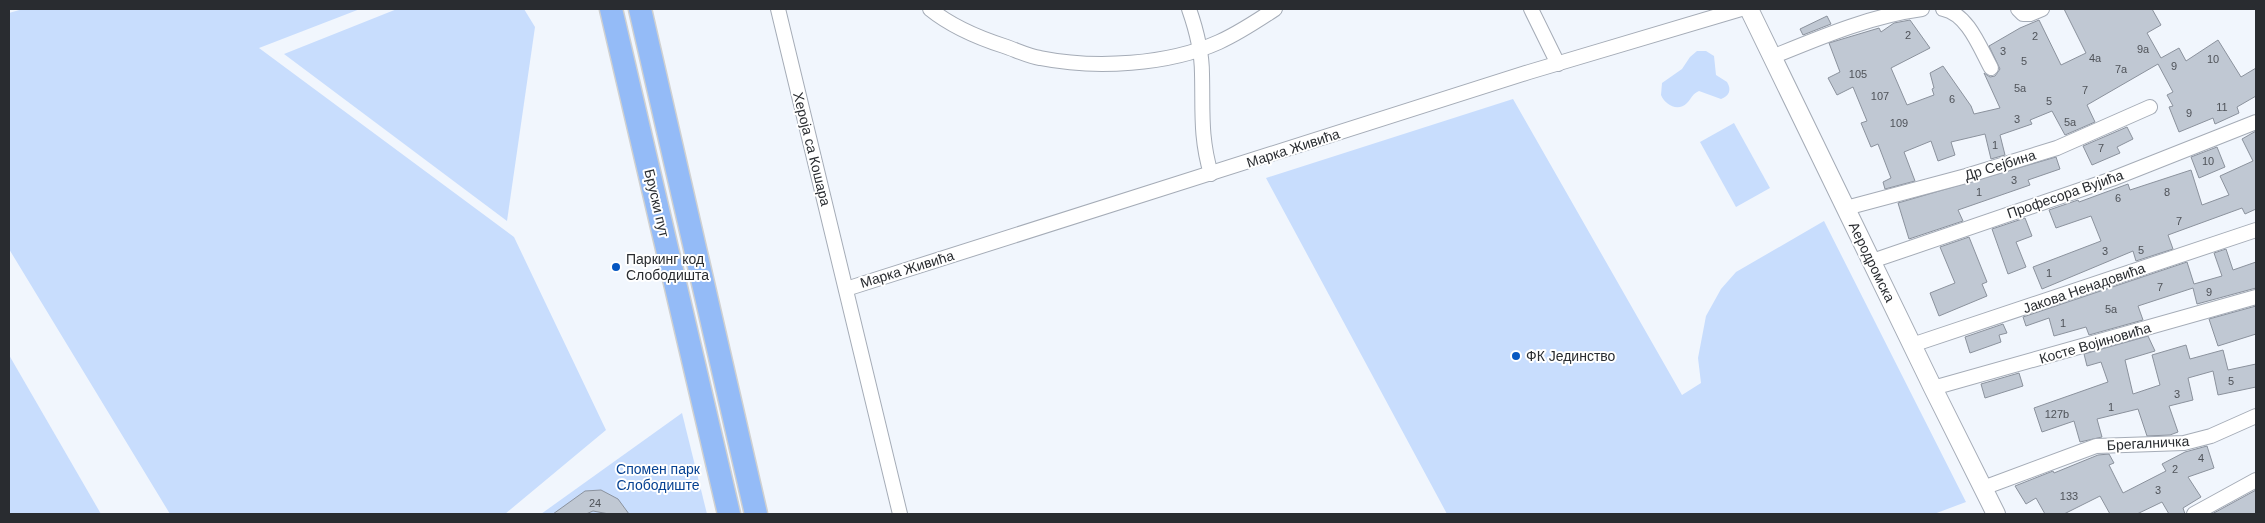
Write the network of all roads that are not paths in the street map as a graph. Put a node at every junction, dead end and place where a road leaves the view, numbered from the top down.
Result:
1 (612, 9) edge
2 (640, 9) edge
3 (778, 9) edge
4 (930, 9) edge
5 (1190, 9) edge
6 (1275, 9) edge
7 (1530, 9) edge
8 (1741, 9) edge
9 (1749, 9) edge
10 (1922, 9) edge
11 (1943, 9) edge
12 (2018, 9) edge
13 (2042, 9) edge
14 (1199, 50) junction
15 (1772, 57) junction
16 (1558, 64) junction
17 (1991, 68) dead end
18 (2150, 106) dead end
19 (2256, 122) edge
20 (1211, 174) junction
21 (1846, 208) junction
22 (2256, 230) edge
23 (1872, 261) junction
24 (846, 289) junction
25 (2256, 297) edge
26 (1912, 345) junction
27 (1933, 388) junction
28 (2256, 416) edge
29 (2256, 480) edge
30 (1983, 488) junction
31 (729, 514) edge
32 (756, 514) edge
33 (900, 514) edge
34 (1996, 514) edge
35 (2194, 514) edge

1 - 31 main road, Бруски пут
2 - 32 main road, Бруски пут
3 - 24 street, Хероја са Кошара
4 - 14 street
5 - 14 street
6 - 14 street
7 - 16 street
8 - 16 street, Марка Живића
9 - 15 street, Аеродромска
10 - 15 street
11 - 17 street
12 - 13 street
14 - 20 street
15 - 21 street, Аеродромска
16 - 20 street, Марка Живића
18 - 21 street, Др Сејбина
19 - 23 street, Професора Вујића
20 - 24 street, Марка Живића
21 - 23 street, Аеродромска
22 - 26 street, Јакова Ненадовића
23 - 26 street, Аеродромска
24 - 33 street, Хероја са Кошара
25 - 27 street, Косте Војиновића
26 - 27 street, Аеродромска
27 - 30 street, Аеродромска
28 - 30 street, Брегалничка
29 - 35 street
30 - 34 street, Аеродромска

